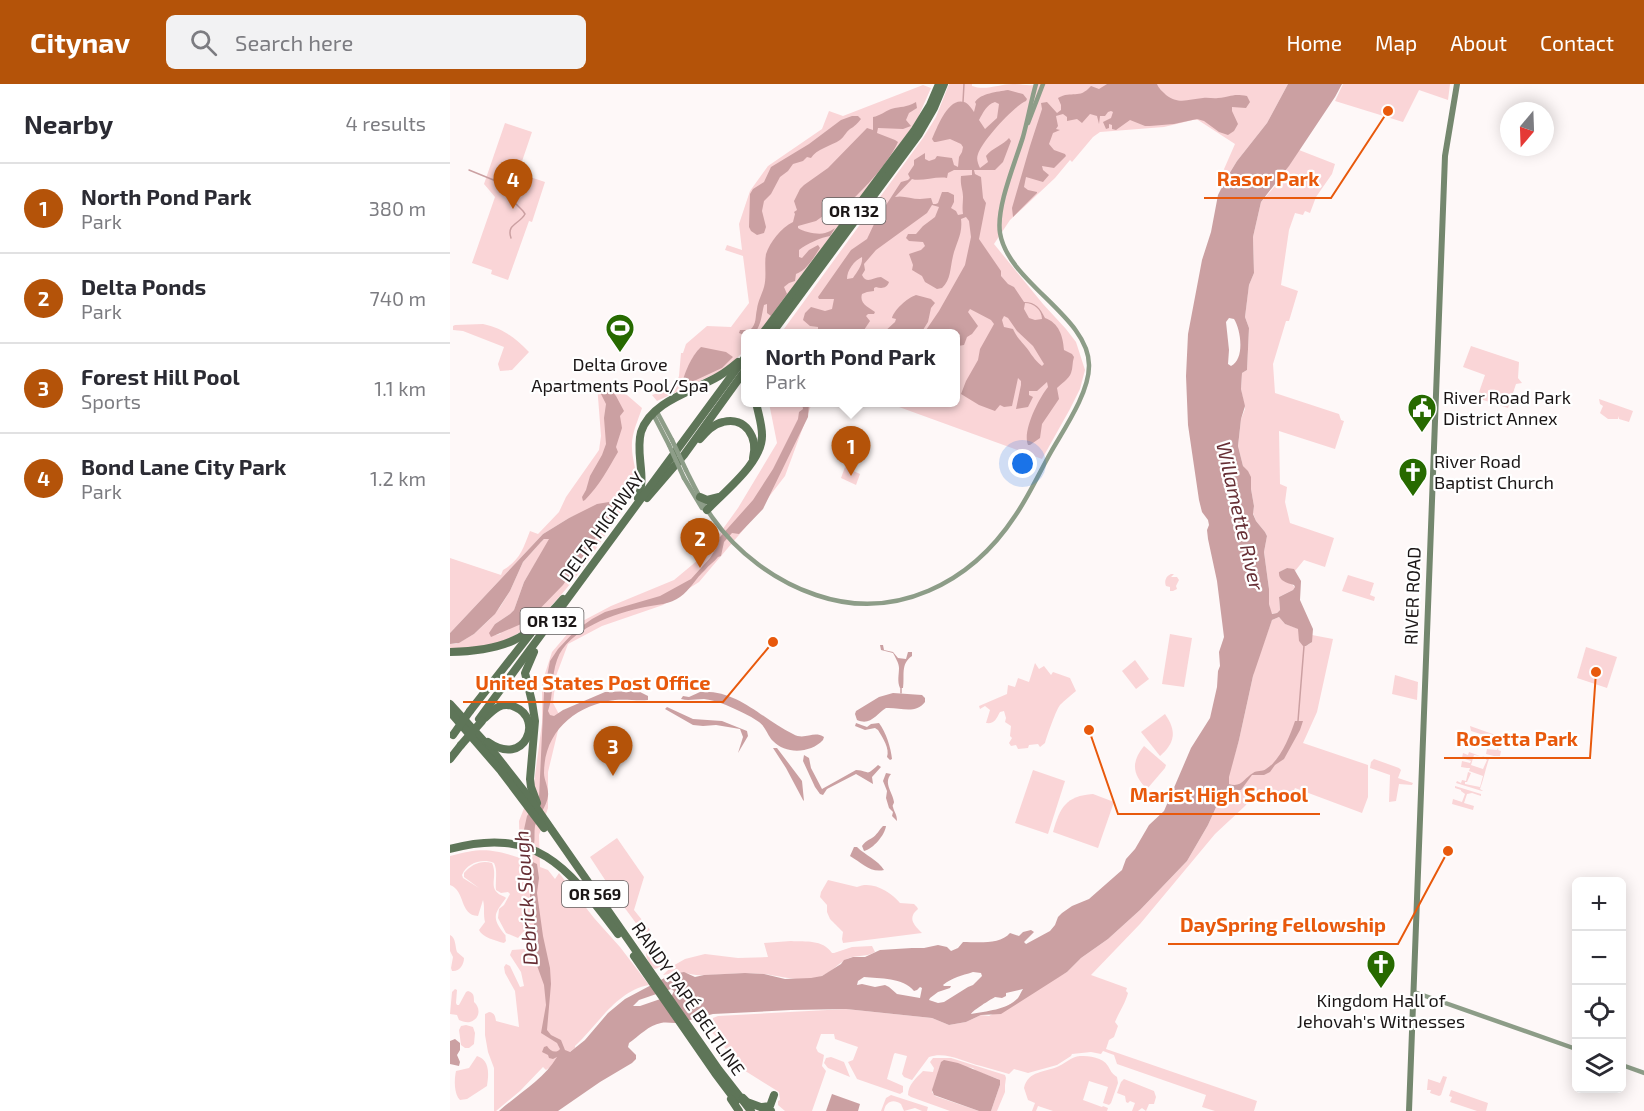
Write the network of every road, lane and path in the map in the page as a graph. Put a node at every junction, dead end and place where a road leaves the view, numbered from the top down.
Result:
1 (939, 84) edge
2 (944, 84) edge
3 (1036, 84) edge
4 (1043, 84) edge
5 (1457, 84) edge
6 (1023, 134) junction
7 (766, 329) edge
8 (775, 329) edge
9 (741, 360) edge
10 (741, 363) edge
11 (741, 376) edge
12 (757, 407) edge
13 (654, 412) junction
14 (670, 443) junction
15 (684, 454) junction
16 (748, 468) junction
17 (700, 497) junction
18 (720, 497) junction
19 (634, 508) junction
20 (707, 510) junction
21 (592, 567) junction
22 (536, 627) junction
23 (450, 652) edge
24 (534, 652) junction
25 (513, 676) junction
26 (529, 692) junction
27 (450, 704) edge
28 (450, 712) edge
29 (450, 718) edge
30 (481, 720) junction
31 (451, 736) edge
32 (477, 738) junction
33 (450, 759) edge
34 (530, 800) junction
35 (541, 817) junction
36 (450, 849) edge
37 (629, 949) junction
38 (647, 971) junction
39 (1414, 992) junction
40 (698, 1043) junction
41 (1572, 1048) edge
42 (709, 1055) junction
43 (1626, 1066) edge
44 (1644, 1073) edge
45 (725, 1087) junction
46 (774, 1095) dead end
47 (760, 1107) junction
48 (739, 1111) edge
49 (744, 1111) edge
50 (751, 1111) edge
51 (771, 1111) edge
52 (1409, 1111) edge

1 - 7 highway, OR 132
2 - 8 highway, OR 132
3 - 6 main road
4 - 6 main road
5 - 39 main road, RIVER ROAD
6 - 20 main road
9 - 13 highway
10 - 19 highway, DELTA HIGHWAY / OR 132
11 - 15 highway, DELTA HIGHWAY / OR 132
12 - 16 highway
13 - 14 main road
13 - 19 highway
14 - 17 main road, bridge
14 - 20 main road, bridge
15 - 16 highway
15 - 24 highway, DELTA HIGHWAY / OR 132
16 - 18 highway
17 - 18 highway
17 - 20 main road
18 - 20 highway
19 - 21 highway, DELTA HIGHWAY / OR 132
21 - 22 highway
21 - 25 highway, DELTA HIGHWAY / OR 132
22 - 23 highway
22 - 31 highway, bridge
24 - 25 highway, DELTA HIGHWAY / OR 132
24 - 26 highway
25 - 26 highway
25 - 30 highway, DELTA HIGHWAY / OR 132
26 - 34 highway
27 - 32 highway, RANDY PAPÉ BELTLINE / OR 569
28 - 32 highway, RANDY PAPÉ BELTLINE / OR 569
29 - 32 highway
30 - 32 highway
30 - 33 highway, DELTA HIGHWAY / OR 132, bridge
32 - 34 highway, RANDY PAPÉ BELTLINE / OR 569
34 - 35 highway
34 - 35 highway, RANDY PAPÉ BELTLINE / OR 569
35 - 37 highway, RANDY PAPÉ BELTLINE / OR 569
35 - 38 highway, RANDY PAPÉ BELTLINE / OR 569
36 - 37 highway
37 - 38 highway, RANDY PAPÉ BELTLINE / OR 569
38 - 40 highway, RANDY PAPÉ BELTLINE / OR 569
39 - 41 main road
39 - 52 main road, RIVER ROAD
40 - 42 highway, RANDY PAPÉ BELTLINE / OR 569
40 - 45 highway, RANDY PAPÉ BELTLINE / OR 569
42 - 47 highway
42 - 50 highway, RANDY PAPÉ BELTLINE / OR 569
43 - 44 main road
45 - 48 highway
45 - 49 highway, RANDY PAPÉ BELTLINE / OR 569
46 - 47 highway
47 - 51 highway

